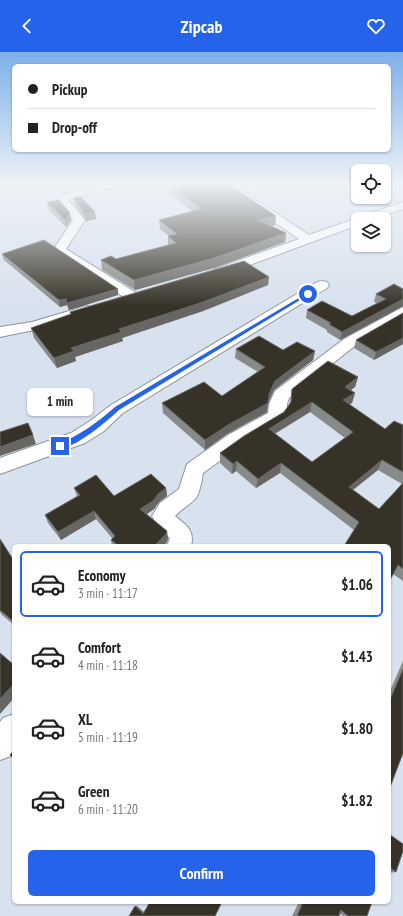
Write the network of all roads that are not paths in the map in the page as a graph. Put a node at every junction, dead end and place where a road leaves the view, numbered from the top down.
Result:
1 (75, 225) edge
2 (286, 225) edge
3 (347, 225) edge
4 (308, 240) junction
5 (205, 276) edge
6 (322, 285) dead end
7 (147, 293) edge
8 (133, 297) junction
9 (113, 302) edge
10 (98, 307) edge
11 (403, 311) edge
12 (0, 332) edge
13 (0, 466) edge
14 (180, 544) edge
15 (12, 731) edge
16 (0, 745) edge

1 - 8 street
2 - 4 street
3 - 4 street
4 - 5 street
6 - 13 street
7 - 8 street
8 - 9 street
10 - 12 street
11 - 14 street
15 - 16 street

